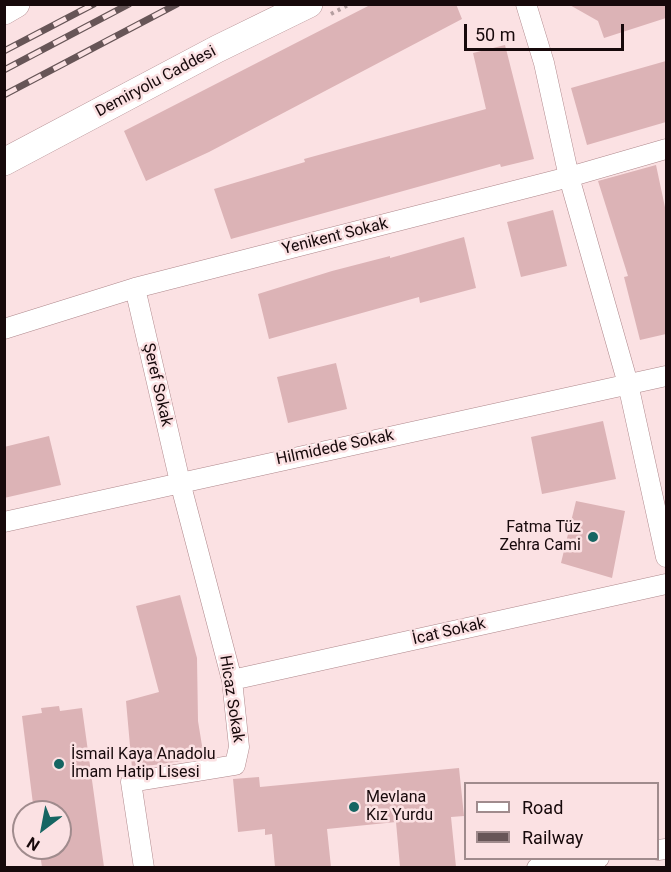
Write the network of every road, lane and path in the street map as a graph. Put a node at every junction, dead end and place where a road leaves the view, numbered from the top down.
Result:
1 (16, 4) edge
2 (309, 4) edge
3 (526, 4) edge
4 (4, 11) edge
5 (666, 149) edge
6 (4, 162) edge
7 (569, 177) junction
8 (135, 288) junction
9 (4, 329) edge
10 (666, 376) edge
11 (628, 384) junction
12 (180, 482) junction
13 (4, 522) edge
14 (666, 557) edge
15 (666, 584) edge
16 (232, 680) junction
17 (585, 860) edge
18 (144, 867) edge
19 (537, 867) edge

1 - 4 main road
2 - 6 main road, Demiryolu Caddesi
3 - 7 street
5 - 7 street, Yenikent Sokak
7 - 8 street, Yenikent Sokak
7 - 11 street
8 - 9 street, Yenikent Sokak
8 - 12 street, Şeref Sokak
10 - 11 street, Hilmidede Sokak
11 - 12 street, Hilmidede Sokak
11 - 14 street
12 - 13 street, Hilmidede Sokak
12 - 16 street, Hicaz Sokak
15 - 16 street, İcat Sokak
16 - 18 street, Hicaz Sokak
17 - 19 street

